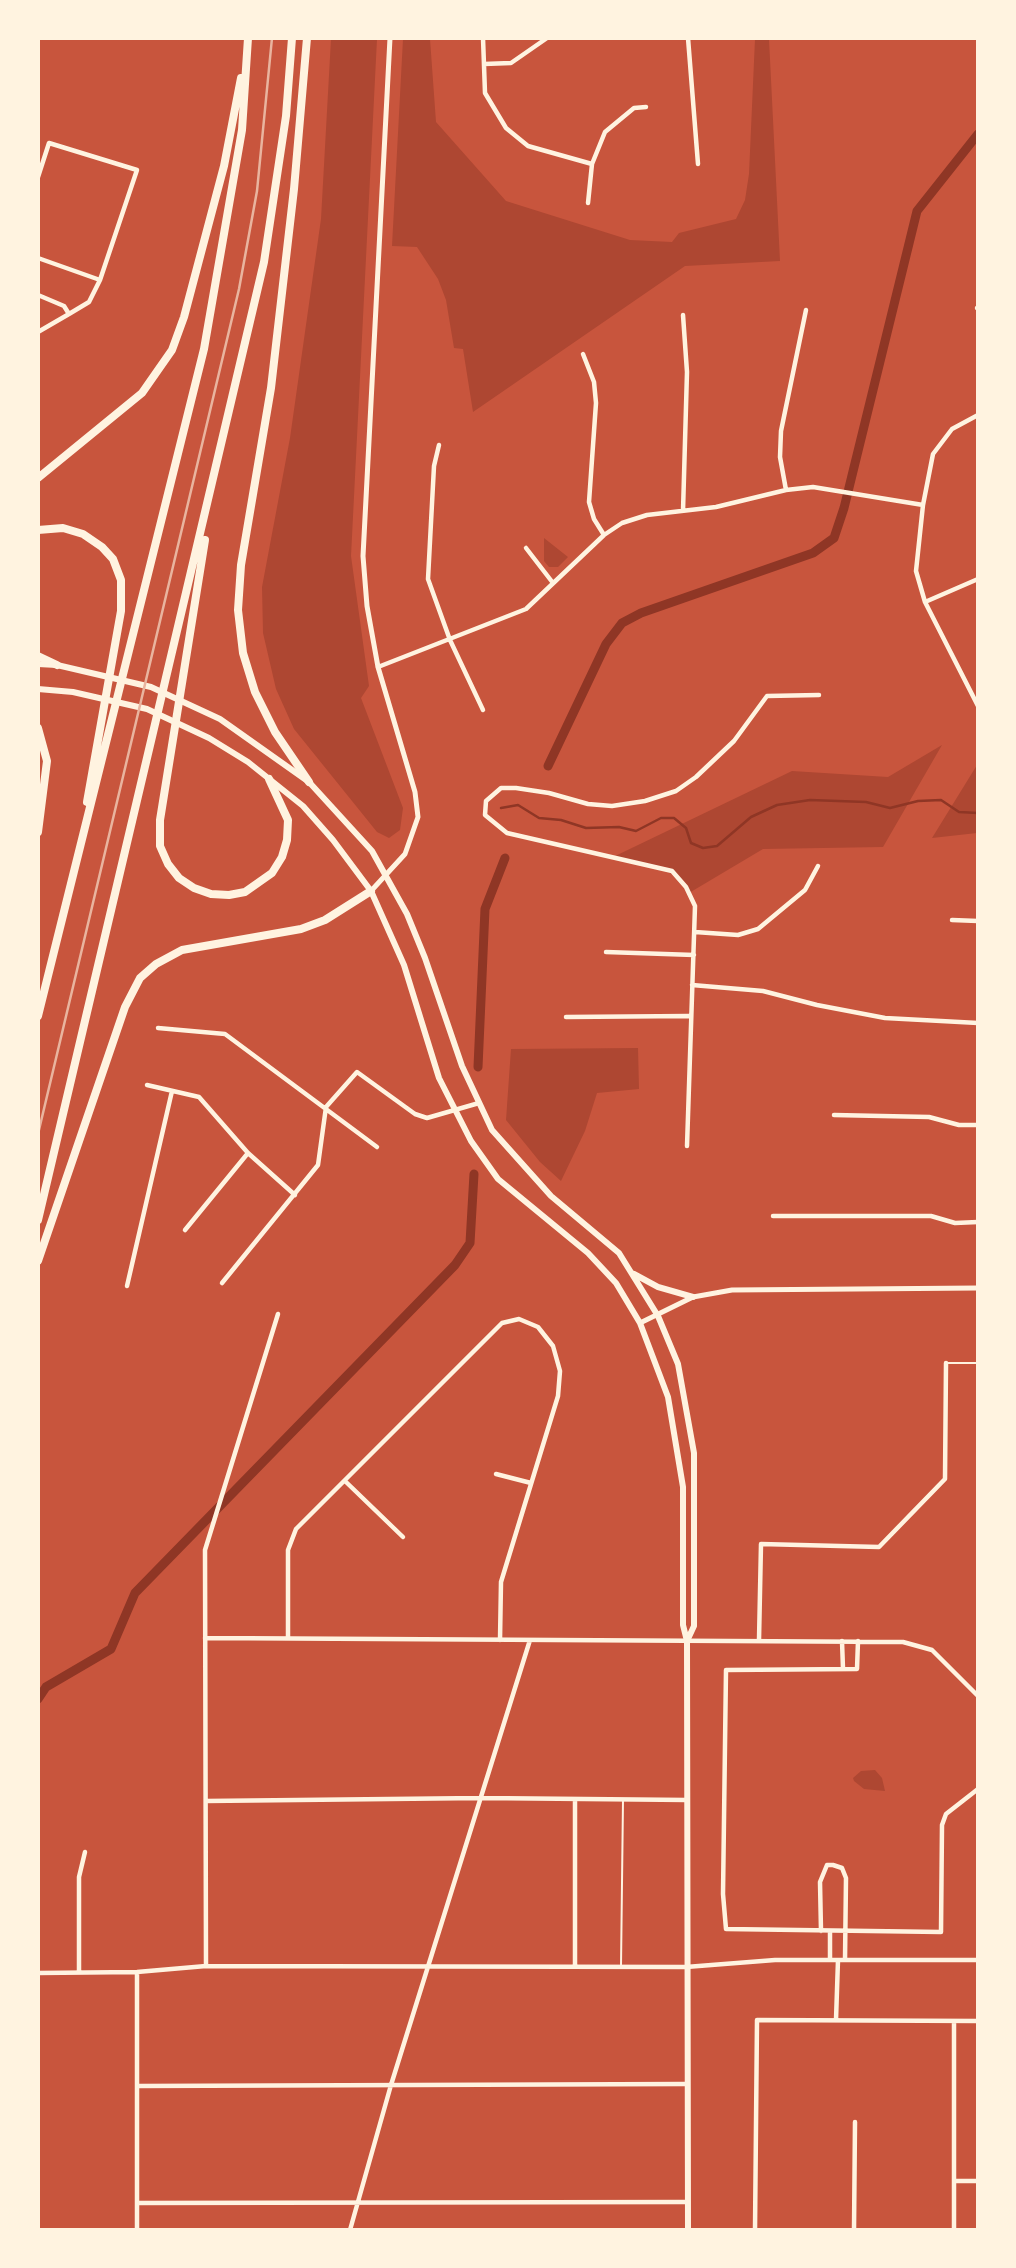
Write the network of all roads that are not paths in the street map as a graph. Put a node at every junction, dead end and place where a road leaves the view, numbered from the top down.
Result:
1 (292, 38) edge
2 (307, 38) edge
3 (390, 38) edge
4 (483, 38) edge
5 (547, 38) edge
6 (688, 38) edge
7 (248, 40) edge
8 (484, 64) junction
9 (646, 107) dead end
10 (592, 164) junction
11 (698, 164) dead end
12 (38, 177) edge
13 (588, 202) dead end
14 (38, 258) edge
15 (100, 280) junction
16 (38, 295) edge
17 (806, 310) dead end
18 (69, 314) junction
19 (682, 315) dead end
20 (38, 332) edge
21 (583, 354) dead end
22 (978, 415) edge
23 (439, 445) dead end
24 (220, 456) junction
25 (38, 478) edge
26 (786, 490) junction
27 (923, 505) junction
28 (683, 511) junction
29 (38, 530) edge
30 (604, 535) junction
31 (526, 548) dead end
32 (978, 579) edge
33 (553, 583) junction
34 (925, 602) junction
35 (450, 640) junction
36 (38, 656) edge
37 (38, 664) edge
38 (57, 665) junction
39 (378, 667) junction
40 (38, 689) edge
41 (819, 695) dead end
42 (978, 706) edge
43 (483, 710) dead end
44 (38, 728) edge
45 (269, 779) junction
46 (309, 782) junction
47 (38, 832) edge
48 (79, 856) junction
49 (818, 866) dead end
50 (387, 876) junction
51 (371, 891) junction
52 (952, 920) dead end
53 (978, 921) edge
54 (695, 932) junction
55 (606, 952) dead end
56 (694, 956) junction
57 (692, 985) junction
58 (38, 1016) edge
59 (689, 1016) junction
60 (566, 1017) dead end
61 (978, 1023) edge
62 (158, 1028) dead end
63 (147, 1085) dead end
64 (172, 1091) junction
65 (479, 1103) junction
66 (326, 1107) junction
67 (453, 1110) junction
68 (834, 1115) dead end
69 (978, 1125) edge
70 (687, 1146) dead end
71 (377, 1147) dead end
72 (248, 1153) junction
73 (295, 1195) junction
74 (773, 1216) dead end
75 (38, 1220) edge
76 (978, 1223) edge
77 (185, 1230) dead end
78 (38, 1261) edge
79 (632, 1273) junction
80 (222, 1283) dead end
81 (127, 1286) dead end
82 (978, 1288) edge
83 (693, 1297) junction
84 (278, 1314) dead end
85 (658, 1316) junction
86 (640, 1323) junction
87 (946, 1363) joint
88 (978, 1363) edge
89 (496, 1474) dead end
90 (346, 1482) junction
91 (531, 1483) junction
92 (403, 1537) dead end
93 (205, 1638) junction
94 (288, 1638) junction
95 (500, 1640) junction
96 (530, 1640) junction
97 (760, 1640) junction
98 (687, 1641) junction
99 (842, 1641) junction
100 (858, 1642) junction
101 (843, 1669) junction
102 (978, 1696) edge
103 (978, 1789) edge
104 (481, 1798) junction
105 (575, 1799) junction
106 (623, 1800) junction
107 (687, 1800) junction
108 (206, 1801) junction
109 (85, 1852) dead end
110 (821, 1931) junction
111 (830, 1931) junction
112 (846, 1931) junction
113 (830, 1960) junction
114 (838, 1960) junction
115 (845, 1960) junction
116 (978, 1961) edge
117 (206, 1966) junction
118 (575, 1967) junction
119 (621, 1967) junction
120 (686, 1967) junction
121 (428, 1968) junction
122 (79, 1972) junction
123 (137, 1972) junction
124 (38, 1973) edge
125 (836, 2020) junction
126 (954, 2021) junction
127 (978, 2021) edge
128 (686, 2084) junction
129 (391, 2085) junction
130 (139, 2086) junction
131 (855, 2122) dead end
132 (955, 2181) junction
133 (978, 2181) edge
134 (359, 2202) junction
135 (687, 2202) junction
136 (137, 2203) junction
137 (137, 2230) edge
138 (350, 2230) edge
139 (688, 2230) edge
140 (755, 2230) edge
141 (854, 2230) edge
142 (954, 2230) edge

1 - 24 highway
2 - 46 highway
3 - 39 street
4 - 8 street
5 - 8 street
6 - 11 street
7 - 25 highway
7 - 48 highway
8 - 10 street
9 - 10 street
10 - 13 street
12 - 15 street
14 - 15 street
15 - 18 street
16 - 18 street
17 - 26 street
18 - 20 street
19 - 28 street
21 - 30 street
22 - 27 street
23 - 35 street
24 - 45 highway
24 - 75 highway
26 - 27 street
26 - 28 street
27 - 34 street
28 - 30 street
29 - 48 highway
30 - 33 street
31 - 33 street
32 - 34 street
33 - 35 street
34 - 42 street
35 - 39 street
35 - 43 street
36 - 38 highway
37 - 38 main road
38 - 46 main road
39 - 50 street
40 - 45 main road
41 - 54 street
44 - 47 highway
45 - 51 main road
46 - 50 main road
48 - 58 highway
49 - 54 street
50 - 51 street
50 - 65 main road
51 - 67 main road
51 - 78 highway
52 - 53 street
54 - 56 street
55 - 56 street
56 - 57 street
57 - 59 street
57 - 61 street
59 - 60 street
59 - 70 street
62 - 66 street
63 - 64 street
64 - 72 street
64 - 81 street
65 - 67 street
65 - 79 main road
66 - 67 street
66 - 71 street
66 - 73 street
67 - 86 main road
68 - 69 street
72 - 73 street
72 - 77 street
73 - 80 street
74 - 76 street
79 - 83 main road
79 - 85 main road
82 - 83 street
83 - 85 street
84 - 93 street
85 - 86 street
85 - 98 main road
86 - 98 main road
87 - 88 lane
87 - 97 street
89 - 91 street
90 - 91 street
90 - 92 street
90 - 94 street
91 - 95 street
93 - 94 street
93 - 108 street
94 - 95 street
95 - 96 street
96 - 98 street
96 - 104 street
97 - 98 street
97 - 99 street
98 - 107 main road
99 - 100 street
99 - 101 street
100 - 101 street
100 - 102 street
101 - 110 street
103 - 112 street
104 - 105 street
104 - 108 street
104 - 121 street
105 - 106 street
105 - 118 street
106 - 107 street
106 - 119 lane
107 - 120 main road
108 - 117 street
109 - 122 street
110 - 111 street
110 - 112 street
111 - 112 street
111 - 113 street
112 - 115 street
113 - 114 street
113 - 120 street
114 - 115 street
114 - 125 street
115 - 116 street
117 - 121 street
117 - 123 street
118 - 119 street
118 - 121 street
119 - 120 street
120 - 128 main road
121 - 129 street
122 - 123 street
122 - 124 street
123 - 130 street
125 - 126 street
125 - 140 street
126 - 127 street
126 - 132 street
128 - 129 street
128 - 135 main road
129 - 130 street
129 - 134 street
130 - 136 street
131 - 141 street
132 - 133 street
132 - 142 street
134 - 135 street
134 - 136 street
134 - 138 street
135 - 139 main road
136 - 137 street

